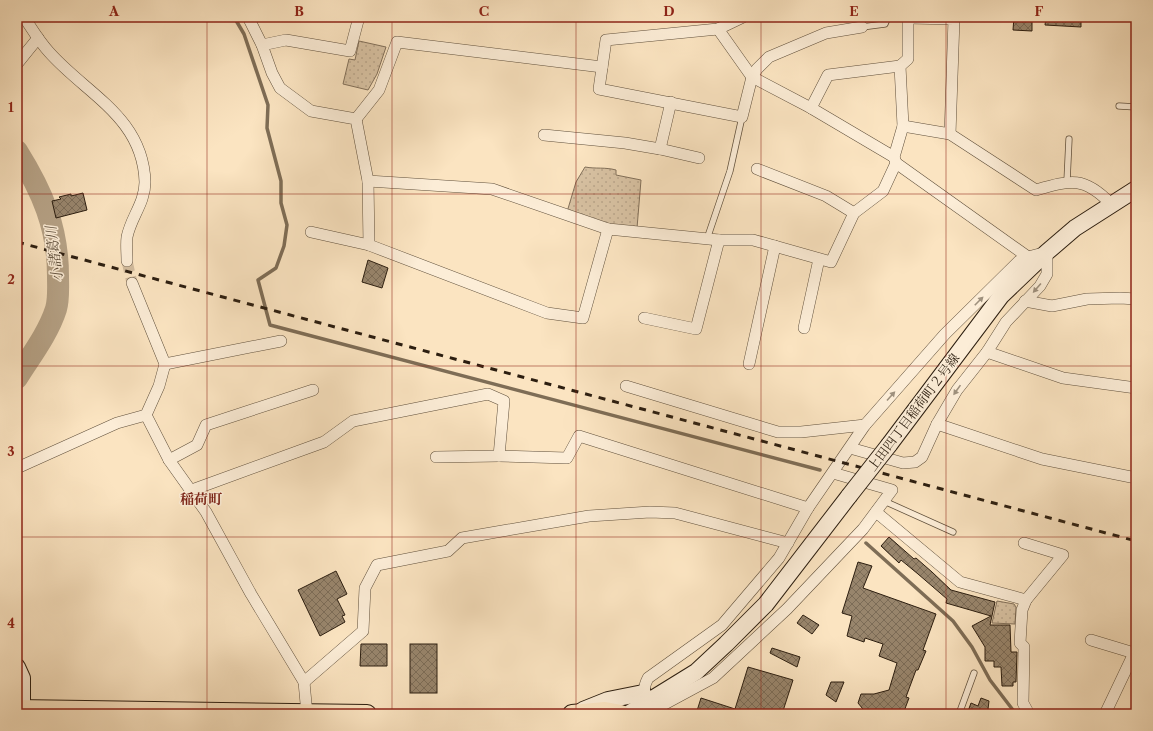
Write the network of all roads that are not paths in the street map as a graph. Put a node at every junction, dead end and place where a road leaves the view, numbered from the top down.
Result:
1 (24, 17) edge
2 (248, 17) edge
3 (359, 17) edge
4 (743, 17) edge
5 (888, 17) edge
6 (908, 18) edge
7 (862, 27) joint
8 (718, 29) junction
9 (38, 38) junction
10 (262, 45) junction
11 (17, 64) edge
12 (900, 66) junction
13 (602, 67) junction
14 (752, 77) junction
15 (670, 102) junction
16 (1119, 106) dead end
17 (1136, 107) edge
18 (811, 108) junction
19 (742, 117) junction
20 (356, 119) junction
21 (903, 126) junction
22 (950, 134) junction
23 (544, 135) dead end
24 (1069, 139) dead end
25 (660, 149) junction
26 (699, 158) dead end
27 (895, 160) junction
28 (756, 169) dead end
29 (1067, 181) junction
30 (368, 182) junction
31 (1133, 193) edge
32 (1111, 204) junction
33 (854, 213) junction
34 (608, 229) junction
35 (311, 232) dead end
36 (707, 239) junction
37 (719, 240) junction
38 (369, 245) junction
39 (775, 246) junction
40 (1047, 252) junction
41 (1028, 257) junction
42 (819, 259) junction
43 (127, 261) tunnel mouth
44 (132, 282) tunnel mouth
45 (1136, 299) edge
46 (1026, 301) junction
47 (644, 318) dead end
48 (804, 328) dead end
49 (281, 341) dead end
50 (986, 352) junction
51 (165, 364) junction
52 (749, 364) dead end
53 (626, 386) dead end
54 (1136, 388) edge
55 (313, 390) dead end
56 (146, 415) junction
57 (937, 424) junction
58 (865, 425) junction
59 (850, 448) junction
60 (499, 456) junction
61 (436, 457) dead end
62 (170, 460) junction
63 (17, 468) edge
64 (834, 473) junction
65 (1136, 478) edge
66 (192, 490) junction
67 (884, 501) junction
68 (808, 508) junction
69 (876, 512) junction
70 (953, 532) dead end
71 (788, 543) junction
72 (1024, 543) dead end
73 (1026, 600) junction
74 (1091, 640) dead end
75 (1135, 651) edge
76 (17, 667) edge
77 (974, 673) dead end
78 (304, 682) junction
79 (644, 703) edge
80 (20, 711) edge
81 (307, 713) edge
82 (367, 714) edge
83 (574, 714) edge
84 (621, 714) edge
85 (627, 714) edge
86 (959, 714) edge
87 (1029, 714) edge
88 (1105, 714) edge

1 - 9 street
2 - 10 street
3 - 10 street
4 - 8 street
5 - 7 lane
6 - 12 street
6 - 22 street
7 - 14 street
8 - 13 street
8 - 14 street
9 - 11 street
9 - 43 street
10 - 20 street
12 - 18 street
12 - 21 street
13 - 15 street
13 - 20 street
14 - 18 street
14 - 19 street
15 - 19 street
15 - 25 street
16 - 17 lane
18 - 27 street
19 - 36 lane
20 - 30 street
21 - 22 street
21 - 27 street
22 - 29 street
23 - 25 street
24 - 29 lane
25 - 26 street
27 - 33 street
27 - 41 street
28 - 33 street
29 - 32 street
30 - 34 street
30 - 38 street
31 - 32 street, 上田四丁目稲荷町２号線
32 - 40 street, 上田四丁目稲荷町２号線
33 - 42 street
34 - 36 street
34 - 38 street
35 - 38 street
36 - 37 street
37 - 39 street
37 - 47 street
39 - 42 street
39 - 52 street
40 - 41 street
40 -> 46 street
40 - 79 street, 上田四丁目稲荷町２号線, bridge
58 -> 41 street
42 - 48 street
44 - 51 street
45 - 46 street
46 - 50 street
49 - 51 street
50 - 54 street
50 -> 57 street
51 - 56 street
53 - 58 street
55 - 62 street
56 - 62 street
56 - 63 street
57 - 59 street
57 - 65 street
58 - 59 street
59 - 64 street
60 - 61 street
60 - 66 street
60 - 68 street
62 - 66 street
64 - 67 street
64 - 68 street
66 - 78 street
67 - 69 street
67 - 70 lane
68 - 71 street
69 - 73 street
69 - 79 street
71 - 78 street
71 - 79 street
72 - 73 street
73 - 87 street
74 - 75 street
75 - 88 street
76 - 80 street
77 - 86 lane
78 - 81 street
79 - 83 street
79 - 85 street, 上田四丁目稲荷町２号線
80 - 81 main road
81 - 82 main road
83 - 84 main road

